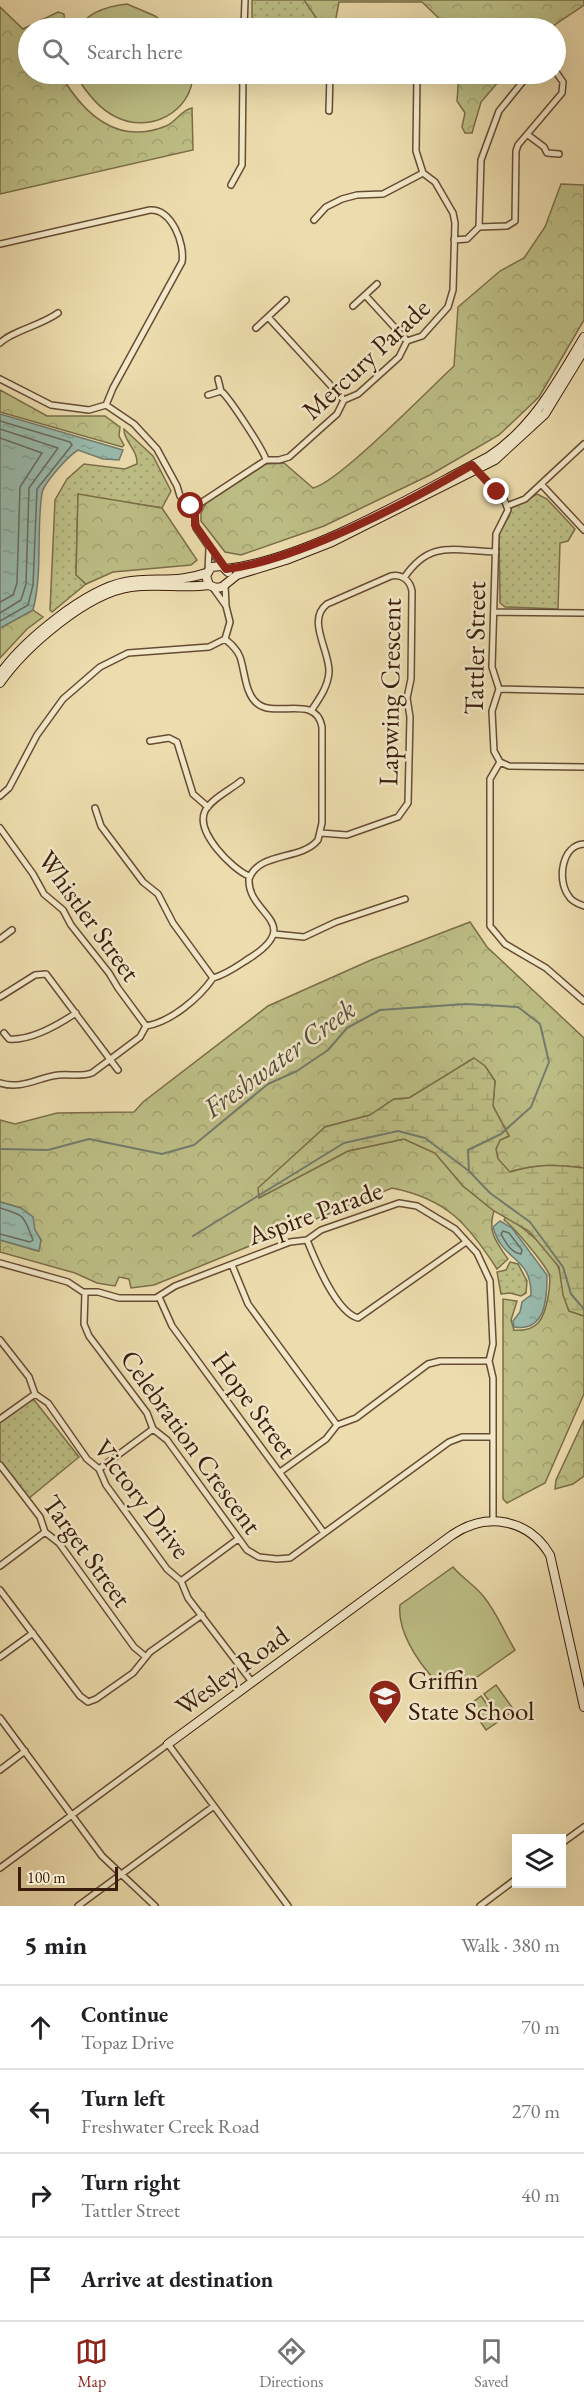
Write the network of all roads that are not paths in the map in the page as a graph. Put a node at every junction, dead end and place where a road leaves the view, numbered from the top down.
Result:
1 (245, 0) edge
2 (244, 18) edge
3 (243, 84) edge
4 (330, 84) edge
5 (417, 84) edge
6 (521, 84) edge
7 (563, 84) edge
8 (329, 111) dead end
9 (528, 135) junction
10 (560, 154) dead end
11 (423, 173) junction
12 (231, 185) dead end
13 (314, 220) dead end
14 (479, 227) junction
15 (454, 240) junction
16 (0, 244) edge
17 (377, 284) dead end
18 (365, 295) junction
19 (286, 300) dead end
20 (353, 306) dead end
21 (58, 313) dead end
22 (268, 317) junction
23 (256, 328) dead end
24 (584, 337) edge
25 (407, 341) junction
26 (0, 344) edge
27 (584, 350) edge
28 (0, 379) edge
29 (218, 379) dead end
30 (221, 391) junction
31 (208, 395) dead end
32 (344, 400) junction
33 (106, 405) junction
34 (584, 444) edge
35 (266, 460) junction
36 (474, 468) junction
37 (541, 484) junction
38 (507, 506) junction
39 (193, 508) junction
40 (584, 530) edge
41 (209, 549) junction
42 (496, 552) junction
43 (224, 567) junction
44 (207, 572) junction
45 (404, 578) junction
46 (227, 583) junction
47 (211, 586) junction
48 (226, 606) junction
49 (495, 612) junction
50 (584, 613) edge
51 (225, 639) junction
52 (0, 674) edge
53 (0, 683) edge
54 (499, 689) junction
55 (584, 691) edge
56 (311, 711) junction
57 (150, 741) dead end
58 (500, 762) junction
59 (584, 767) edge
60 (241, 781) dead end
61 (0, 796) edge
62 (208, 807) junction
63 (95, 808) dead end
64 (0, 828) edge
65 (321, 833) junction
66 (584, 844) edge
67 (249, 876) junction
68 (405, 898) dead end
69 (584, 906) edge
70 (12, 930) dead end
71 (274, 934) junction
72 (0, 939) edge
73 (213, 978) junction
74 (0, 997) edge
75 (584, 1002) edge
76 (76, 1013) junction
77 (146, 1026) junction
78 (4, 1034) dead end
79 (110, 1060) junction
80 (118, 1071) dead end
81 (0, 1083) edge
82 (307, 1240) junction
83 (466, 1242) junction
84 (0, 1263) edge
85 (232, 1265) junction
86 (85, 1292) junction
87 (159, 1297) junction
88 (0, 1340) edge
89 (489, 1361) junction
90 (35, 1394) junction
91 (0, 1419) edge
92 (337, 1425) junction
93 (153, 1429) junction
94 (492, 1437) junction
95 (0, 1465) edge
96 (99, 1469) junction
97 (280, 1472) junction
98 (493, 1520) junction
99 (45, 1532) junction
100 (324, 1533) junction
101 (238, 1539) junction
102 (0, 1566) edge
103 (181, 1581) junction
104 (0, 1590) edge
105 (202, 1615) junction
106 (33, 1633) junction
107 (0, 1657) edge
108 (146, 1657) junction
109 (252, 1682) junction
110 (584, 1707) edge
111 (0, 1718) edge
112 (168, 1744) junction
113 (25, 1751) junction
114 (0, 1770) edge
115 (214, 1806) junction
116 (72, 1814) junction
117 (584, 1827) edge
118 (566, 1840) edge
119 (0, 1868) edge
120 (120, 1875) junction
121 (512, 1883) edge
122 (78, 1906) edge
123 (155, 1906) edge
124 (288, 1906) edge
125 (480, 1906) edge

1 - 2 street
3 - 12 street
4 - 8 street
5 - 11 street, Mercury Parade
6 - 14 street
7 - 9 street
9 - 10 street
9 - 14 street
11 - 13 street
11 - 15 street, Mercury Parade
14 - 15 street
15 - 25 street, Mercury Parade
16 - 33 street
17 - 18 street
18 - 20 street
18 - 25 street
19 - 22 street
21 - 26 street
22 - 23 street
22 - 32 street
24 - 36 main road
25 - 32 street, Mercury Parade
27 - 36 main road
28 - 33 street
29 - 30 street
30 - 31 street
30 - 35 street
32 - 35 street, Mercury Parade
33 - 39 street
34 - 37 street
35 - 39 street, Mercury Parade
36 - 38 street
36 - 43 main road
36 - 46 main road
37 - 38 street
37 - 40 street
38 - 42 street, Tattler Street
39 - 41 street
41 - 43 street
41 - 44 street
42 - 45 street
42 - 49 street, Tattler Street
43 - 44 main road
43 - 46 main road
44 - 47 main road
44 - 52 main road
45 - 56 street, Lapwing Crescent
45 - 65 street, Lapwing Crescent
46 - 47 main road
46 - 48 street
47 - 48 street
47 - 53 main road
48 - 51 street
49 - 50 street
49 - 54 street, Tattler Street
51 - 56 street
51 - 61 street
54 - 55 street
54 - 58 street, Tattler Street
56 - 65 street
57 - 62 street
58 - 59 street
58 - 75 street
60 - 62 street
62 - 67 street
63 - 73 street
64 - 77 street, Whistler Street
65 - 67 street
66 - 69 street
67 - 71 street
68 - 71 street
70 - 72 street
71 - 73 street
73 - 77 street
74 - 76 street
76 - 78 street
76 - 79 street
77 - 79 street
79 - 80 street
79 - 81 street
82 - 83 street, Aspire Parade
82 - 83 street
82 - 85 street, Aspire Parade
83 - 89 street, Aspire Parade
84 - 86 street, Aspire Parade
85 - 87 street, Aspire Parade
85 - 92 street
86 - 87 street, Aspire Parade
86 - 93 street, Celebration Crescent
87 - 97 street, Hope Street
88 - 90 street, Victory Drive
89 - 92 street
89 - 94 street, Aspire Parade
90 - 91 street
90 - 96 street, Victory Drive
92 - 97 street
93 - 96 street
93 - 101 street, Celebration Crescent
94 - 98 street, Aspire Parade
94 - 100 street, Celebration Crescent
95 - 99 street, Target Street
96 - 103 street, Victory Drive
97 - 100 street, Hope Street
98 - 109 main road, Wesley Road
98 - 110 main road
99 - 102 street
99 - 108 street, Target Street
100 - 101 street, Celebration Crescent
101 - 103 street
103 - 105 street, Victory Drive
104 - 106 street
105 - 108 street
105 - 109 street, Victory Drive
106 - 107 street
106 - 108 street
109 - 112 main road, Wesley Road
111 - 113 street
112 - 115 street
112 - 116 street, Wesley Road
113 - 114 street
113 - 116 street
115 - 120 street
115 - 124 street
116 - 119 street, Wesley Road
116 - 120 street
117 - 118 street
120 - 122 street
120 - 123 street
121 - 125 street

